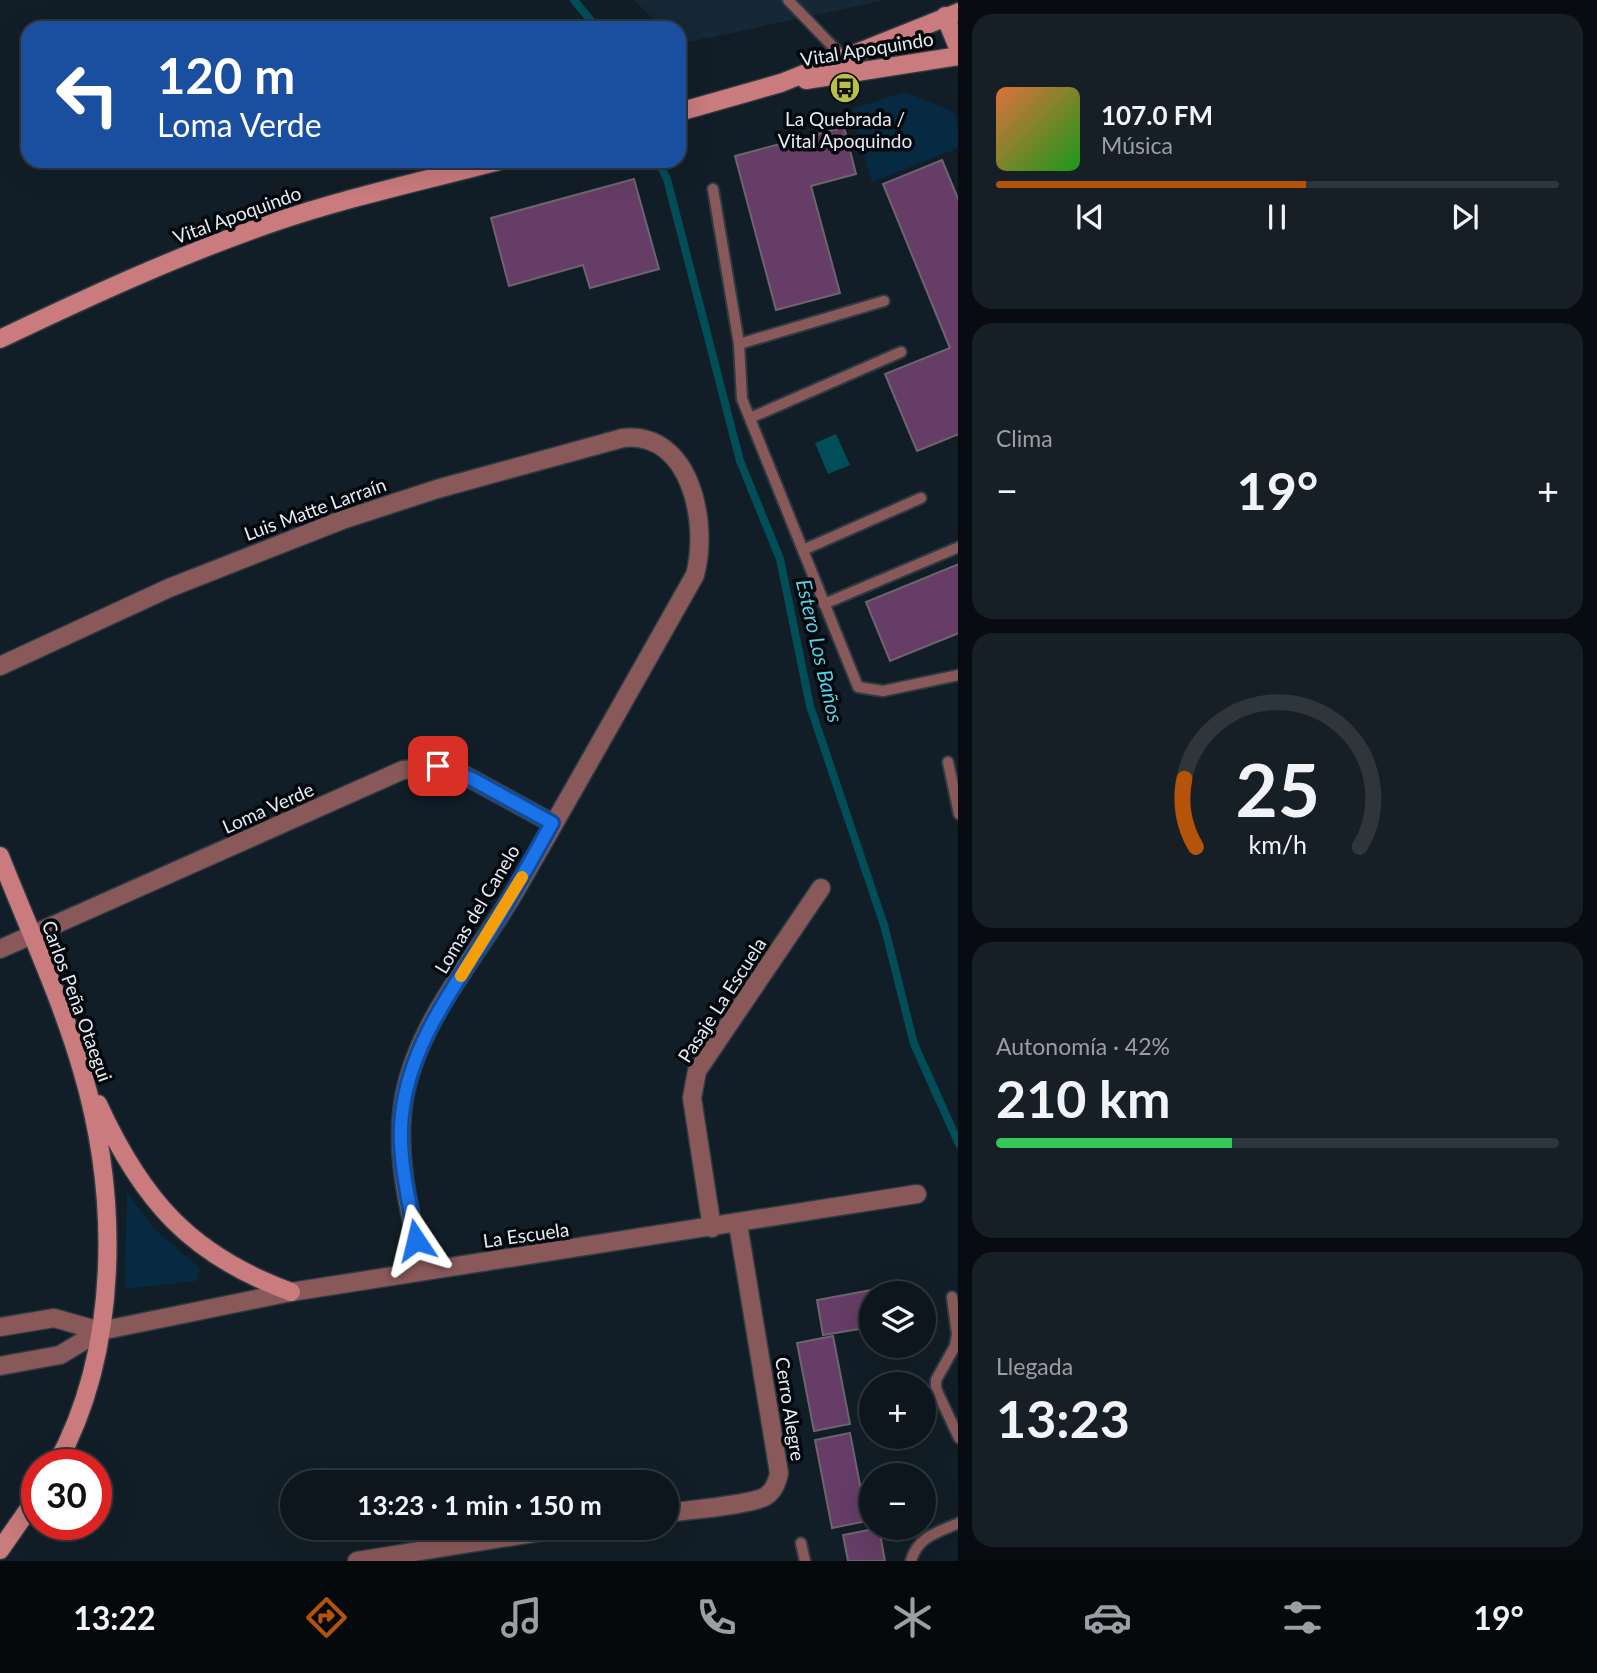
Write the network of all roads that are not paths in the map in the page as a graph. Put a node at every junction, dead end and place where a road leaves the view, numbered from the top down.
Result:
1 (788, 0) edge
2 (952, 14) edge
3 (958, 50) edge
4 (958, 57) edge
5 (843, 58) junction
6 (781, 83) junction
7 (686, 110) edge
8 (473, 168) edge
9 (713, 189) dead end
10 (884, 301) dead end
11 (0, 339) edge
12 (739, 344) junction
13 (901, 352) dead end
14 (750, 418) junction
15 (657, 443) joint
16 (921, 498) dead end
17 (958, 547) edge
18 (803, 550) junction
19 (824, 604) junction
20 (0, 666) edge
21 (958, 675) edge
22 (948, 762) dead end
23 (958, 814) edge
24 (552, 823) junction
25 (0, 856) edge
26 (821, 888) dead end
27 (32, 936) junction
28 (0, 949) edge
29 (82, 1068) junction
30 (918, 1194) dead end
31 (738, 1224) junction
32 (712, 1228) junction
33 (422, 1271) junction
34 (291, 1292) junction
35 (952, 1297) dead end
36 (0, 1327) edge
37 (100, 1331) junction
38 (0, 1366) edge
39 (958, 1438) edge
40 (63, 1449) edge
41 (679, 1511) edge
42 (21, 1520) edge
43 (958, 1523) edge
44 (489, 1540) edge
45 (801, 1543) dead end
46 (0, 1550) edge
47 (357, 1561) edge
48 (805, 1561) edge
49 (911, 1561) edge

1 - 5 lane
2 - 3 street
2 - 5 street, Vital Apoquindo
4 - 6 street, Vital Apoquindo
5 - 6 street, Vital Apoquindo
6 - 7 street, Vital Apoquindo
8 - 11 street, Vital Apoquindo
9 - 12 lane
10 - 12 lane
12 - 14 lane
13 - 14 lane
14 - 18 lane
15 - 20 street, Luis Matte Larraín
15 - 24 street, Lomas del Canelo
16 - 18 lane
17 - 19 lane
18 - 19 lane
19 - 21 lane
22 - 23 lane
24 - 27 street, Loma Verde
24 - 33 street, Lomas del Canelo
25 - 27 street, Carlos Peña Otaegui
26 - 32 street, Pasaje La Escuela
27 - 28 street, Loma Verde
27 - 29 street, Carlos Peña Otaegui
29 - 34 street
29 - 37 street, Carlos Peña Otaegui
30 - 31 street, La Escuela
31 - 32 street, La Escuela
31 - 41 street, Cerro Alegre
32 - 33 street, La Escuela
33 - 34 street, La Escuela
34 - 37 street, La Escuela
35 - 39 lane
36 - 37 street, La Escuela
37 - 38 street, La Escuela
37 - 40 street, Carlos Peña Otaegui
42 - 46 street
43 - 49 lane
44 - 47 street
45 - 48 lane

